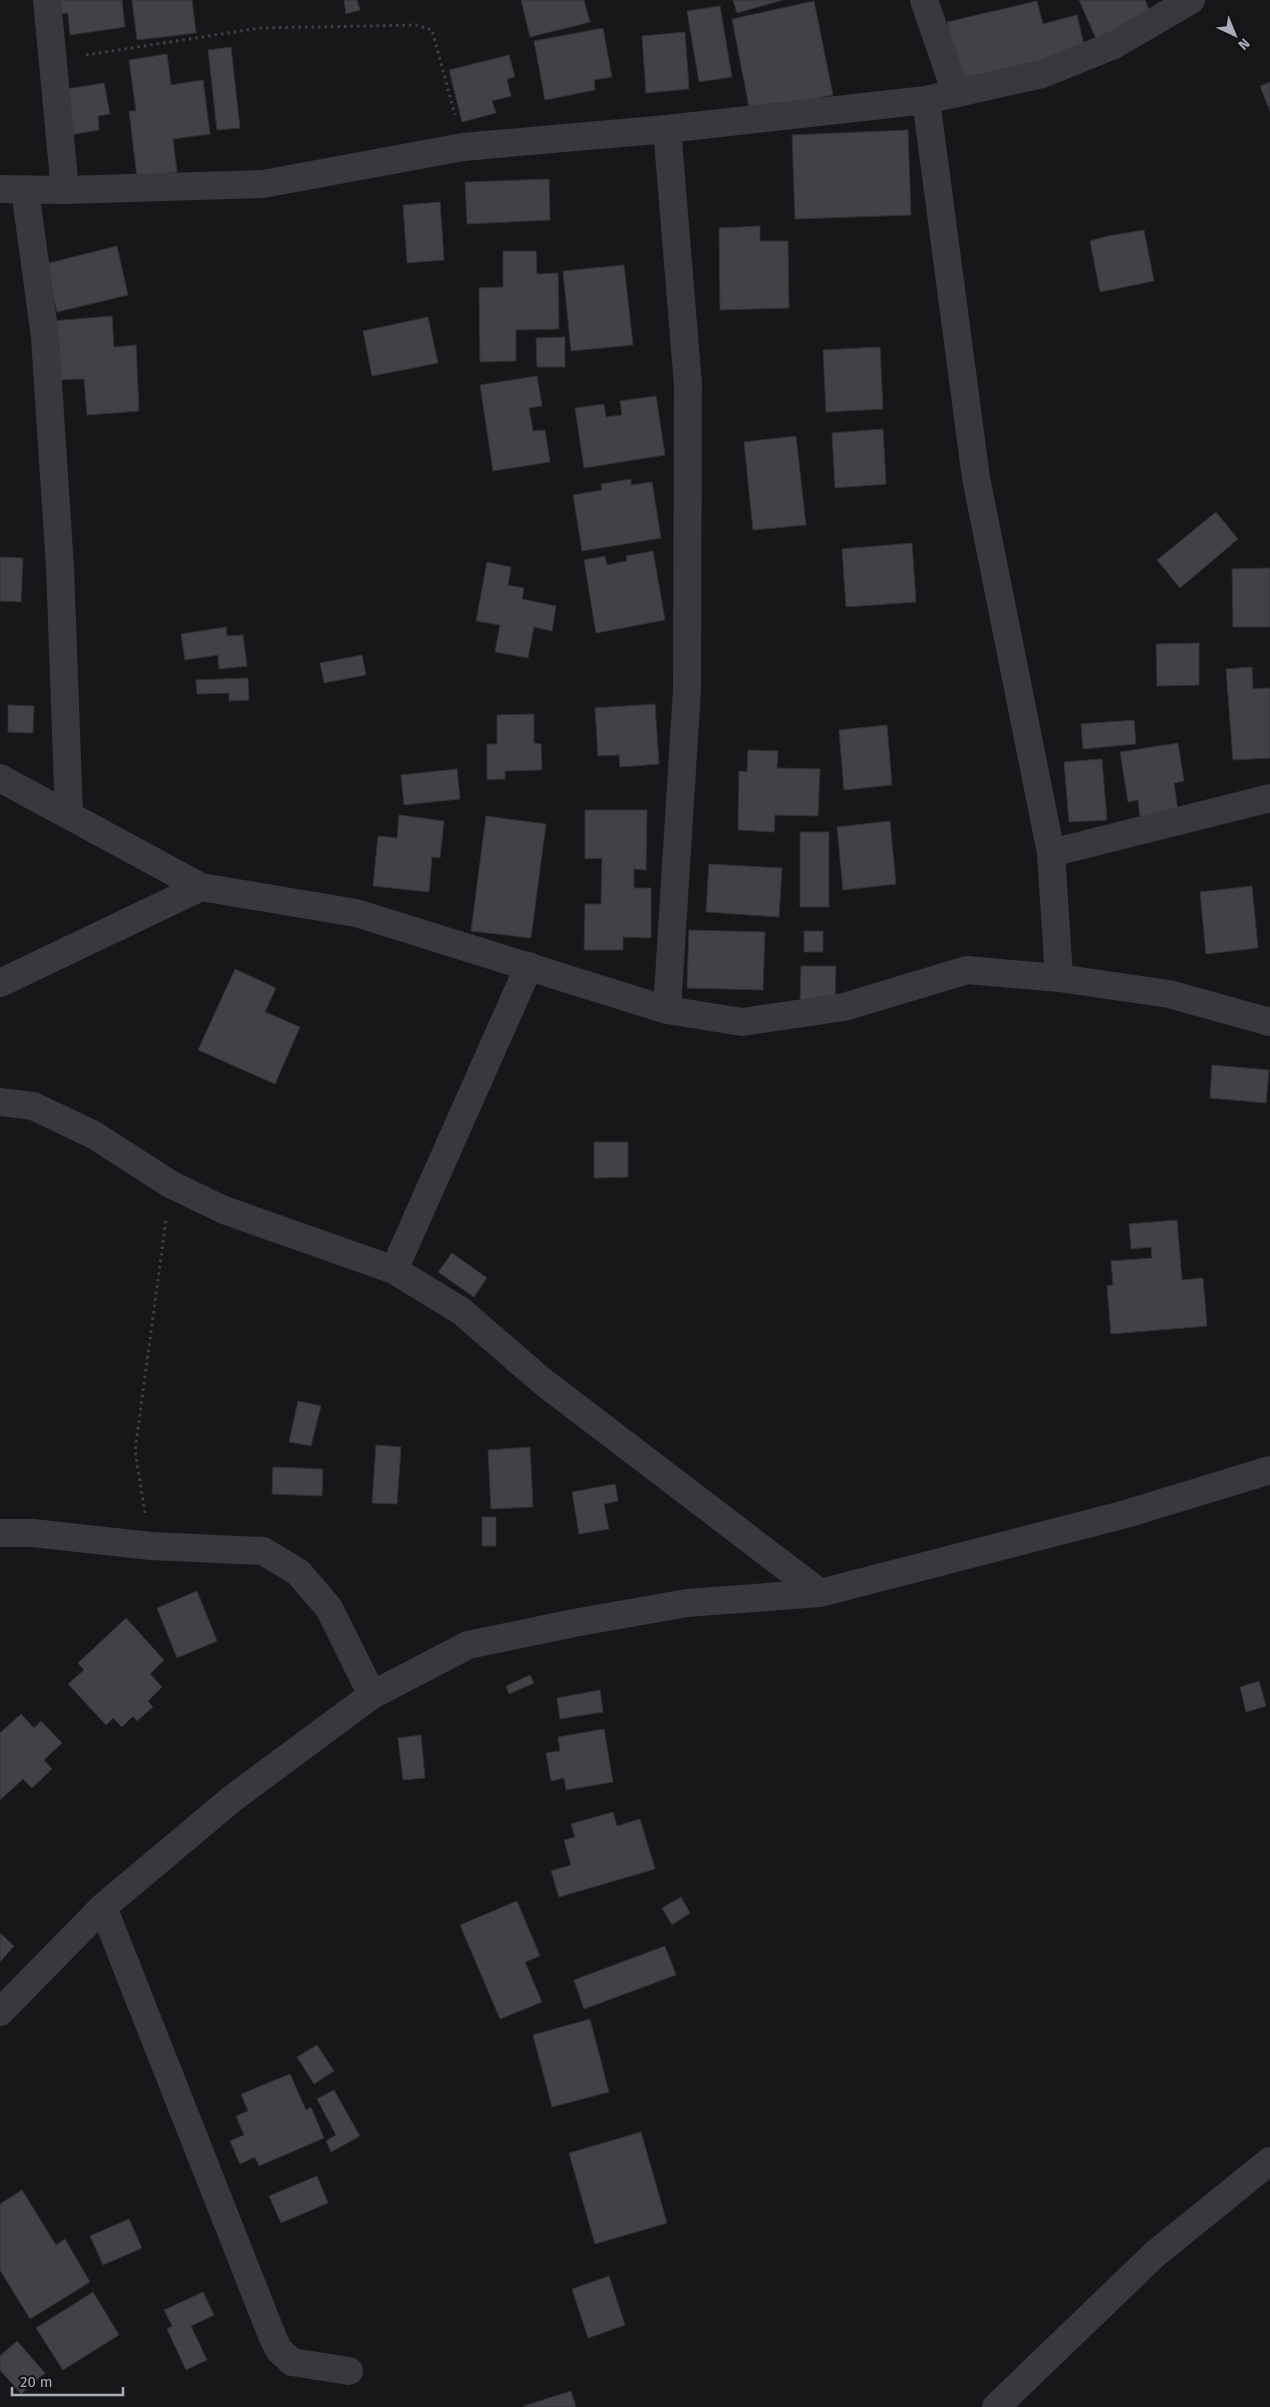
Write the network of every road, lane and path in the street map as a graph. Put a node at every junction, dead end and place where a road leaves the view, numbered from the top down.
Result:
1 (46, 0) edge
2 (924, 0) edge
3 (1191, 0) edge
4 (53, 60) junction
5 (956, 93) junction
6 (926, 100) junction
7 (667, 129) junction
8 (463, 147) junction
9 (12, 190) edge
10 (64, 190) junction
11 (0, 778) edge
12 (1270, 798) edge
13 (69, 814) junction
14 (1051, 853) junction
15 (201, 887) junction
16 (529, 966) junction
17 (1059, 978) junction
18 (0, 983) edge
19 (667, 1010) junction
20 (1270, 1022) edge
21 (0, 1102) edge
22 (170, 1184) junction
23 (394, 1270) junction
24 (1270, 1470) edge
25 (0, 1533) edge
26 (151, 1546) junction
27 (820, 1593) junction
28 (372, 1695) junction
29 (103, 1906) junction
30 (0, 2012) edge
31 (1270, 2161) edge
32 (349, 2371) dead end
33 (996, 2407) edge

1 - 4 street
2 - 5 street
3 - 5 street
4 - 8 path
4 - 10 street
5 - 6 street
6 - 7 street
6 - 14 street
7 - 8 street
7 - 19 street
8 - 10 street
9 - 10 street
9 - 13 street
11 - 13 street
12 - 14 street
13 - 15 street
14 - 17 street
15 - 16 street
15 - 18 street
16 - 19 street
16 - 23 street
17 - 19 street
17 - 20 street
21 - 22 street
22 - 23 street
22 - 26 path
23 - 27 street
24 - 27 street
25 - 26 street
26 - 28 street
27 - 28 street
28 - 29 street
29 - 30 street
29 - 32 street
31 - 33 street

